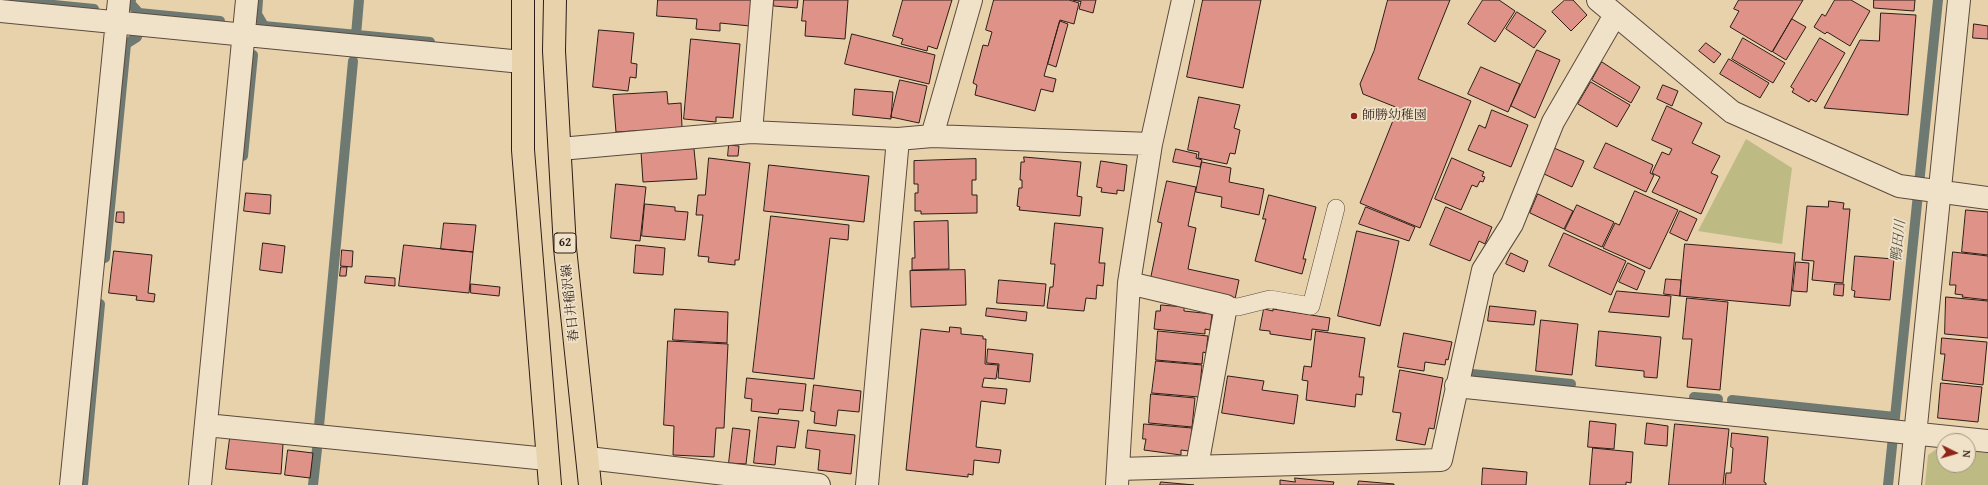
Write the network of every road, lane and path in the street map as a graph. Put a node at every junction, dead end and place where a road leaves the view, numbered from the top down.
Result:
1 (119, 0) edge
2 (247, 0) edge
3 (522, 0) edge
4 (555, 0) edge
5 (762, 0) edge
6 (971, 0) edge
7 (1183, 0) edge
8 (1959, 0) edge
9 (1605, 5) edge
10 (0, 11) edge
11 (117, 22) junction
12 (244, 35) junction
13 (522, 62) junction
14 (751, 132) junction
15 (932, 136) junction
16 (898, 139) junction
17 (1151, 144) junction
18 (560, 149) junction
19 (1931, 191) junction
20 (1988, 198) edge
21 (1336, 208) dead end
22 (1129, 283) junction
23 (1226, 306) junction
24 (1456, 386) junction
25 (206, 425) junction
26 (1898, 431) junction
27 (1988, 441) edge
28 (588, 458) junction
29 (547, 459) junction
30 (1197, 466) junction
31 (1117, 477) edge
32 (71, 485) edge
33 (200, 485) edge
34 (550, 485) edge
35 (590, 485) edge
36 (819, 485) edge
37 (867, 485) edge
38 (1910, 485) edge

1 - 11 street
2 - 12 street
3 - 13 main road
4 - 18 main road, 春日井稲沢線 / 62
5 - 14 street
6 - 15 street
7 - 17 street
8 - 19 street
9 - 19 street
9 - 24 street
10 - 11 street
11 - 12 street
11 - 32 street
12 - 13 street
12 - 25 street
13 - 29 main road
14 - 16 street
14 - 18 street
15 - 16 street
15 - 17 street
16 - 37 street
17 - 22 street
18 - 28 main road, 春日井稲沢線 / 62
19 - 20 street
19 - 26 street
21 - 23 lane
22 - 23 street
22 - 31 street
23 - 30 street
24 - 26 street
24 - 30 street
25 - 29 street
25 - 33 street
26 - 27 street
26 - 38 street
28 - 35 main road, 春日井稲沢線 / 62
28 - 36 street
29 - 34 main road
30 - 31 street

